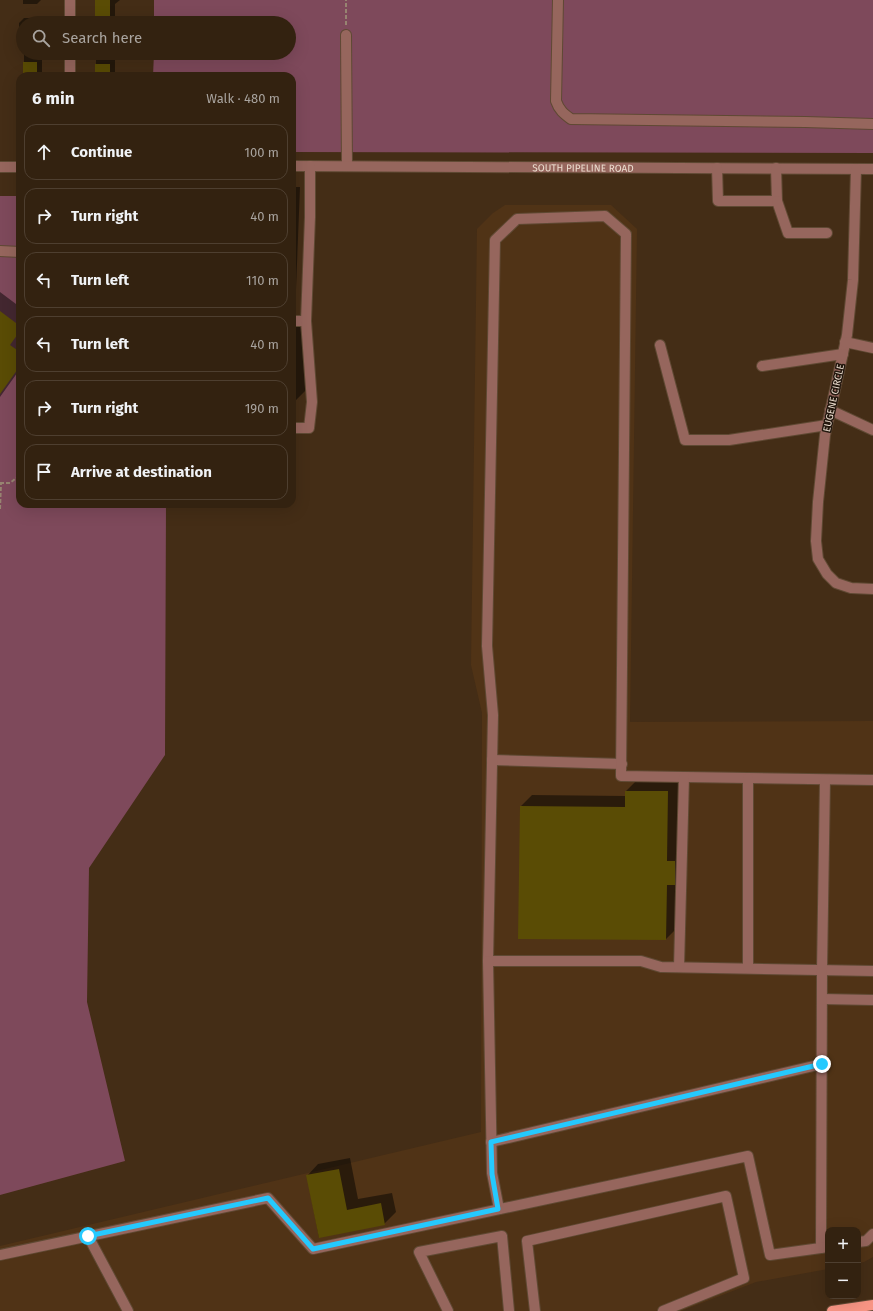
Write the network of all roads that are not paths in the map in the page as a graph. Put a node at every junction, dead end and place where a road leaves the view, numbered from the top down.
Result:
1 (70, 0) edge
2 (558, 0) edge
3 (70, 16) edge
4 (346, 35) road end
5 (70, 60) edge
6 (70, 72) edge
7 (873, 124) edge
8 (296, 166) edge
9 (310, 166) junction
10 (347, 166) junction
11 (0, 167) edge
12 (16, 167) edge
13 (718, 168) junction
14 (776, 168) junction
15 (856, 169) junction
16 (873, 169) edge
17 (777, 201) junction
18 (827, 233) dead end
19 (0, 251) edge
20 (16, 252) edge
21 (296, 321) edge
22 (306, 321) junction
23 (845, 342) junction
24 (660, 345) dead end
25 (873, 348) edge
26 (843, 354) junction
27 (762, 366) dead end
28 (830, 410) junction
29 (827, 425) junction
30 (296, 428) edge
31 (873, 430) edge
32 (873, 589) edge
33 (492, 760) junction
34 (622, 764) junction
35 (684, 777) junction
36 (748, 778) junction
37 (825, 780) junction
38 (873, 780) edge
39 (488, 961) junction
40 (679, 967) junction
41 (748, 968) junction
42 (822, 970) junction
43 (873, 971) edge
44 (822, 999) junction
45 (873, 1000) edge
46 (822, 1064) junction
47 (491, 1142) junction
48 (498, 1209) junction
49 (873, 1234) edge
50 (88, 1236) junction
51 (861, 1242) edge
52 (824, 1247) edge
53 (0, 1254) edge
54 (873, 1305) edge
55 (128, 1311) edge
56 (448, 1311) edge
57 (509, 1311) edge
58 (535, 1311) edge
59 (663, 1311) edge
60 (832, 1311) edge

1 - 3 street
2 - 7 street
4 - 10 street
5 - 6 street
8 - 9 street, SOUTH PIPELINE ROAD
9 - 10 street, SOUTH PIPELINE ROAD
9 - 22 street
10 - 13 street, SOUTH PIPELINE ROAD
11 - 12 street
13 - 14 street, SOUTH PIPELINE ROAD
13 - 17 street
14 - 15 street, SOUTH PIPELINE ROAD
14 - 17 street
15 - 16 street, SOUTH PIPELINE ROAD
15 - 23 street, EUGENE CIRCLE
17 - 18 street
19 - 20 street
21 - 22 street
22 - 30 street
23 - 25 street
23 - 26 street, EUGENE CIRCLE
24 - 29 street
26 - 27 street
26 - 28 street, EUGENE CIRCLE
28 - 29 street, EUGENE CIRCLE
28 - 31 street
29 - 32 street, EUGENE CIRCLE
33 - 34 street
33 - 34 street
33 - 39 street
34 - 35 street
35 - 36 street
35 - 40 street
36 - 37 street
36 - 41 street
37 - 38 street
37 - 42 street
39 - 40 street
39 - 47 street
40 - 41 street
41 - 42 street
42 - 43 street
42 - 44 street
44 - 45 street
44 - 46 street
46 - 47 street
46 - 52 street
47 - 48 street
48 - 50 street
48 - 52 street
49 - 51 street
50 - 53 street
50 - 55 street
54 - 60 main road
56 - 57 street
58 - 59 street

